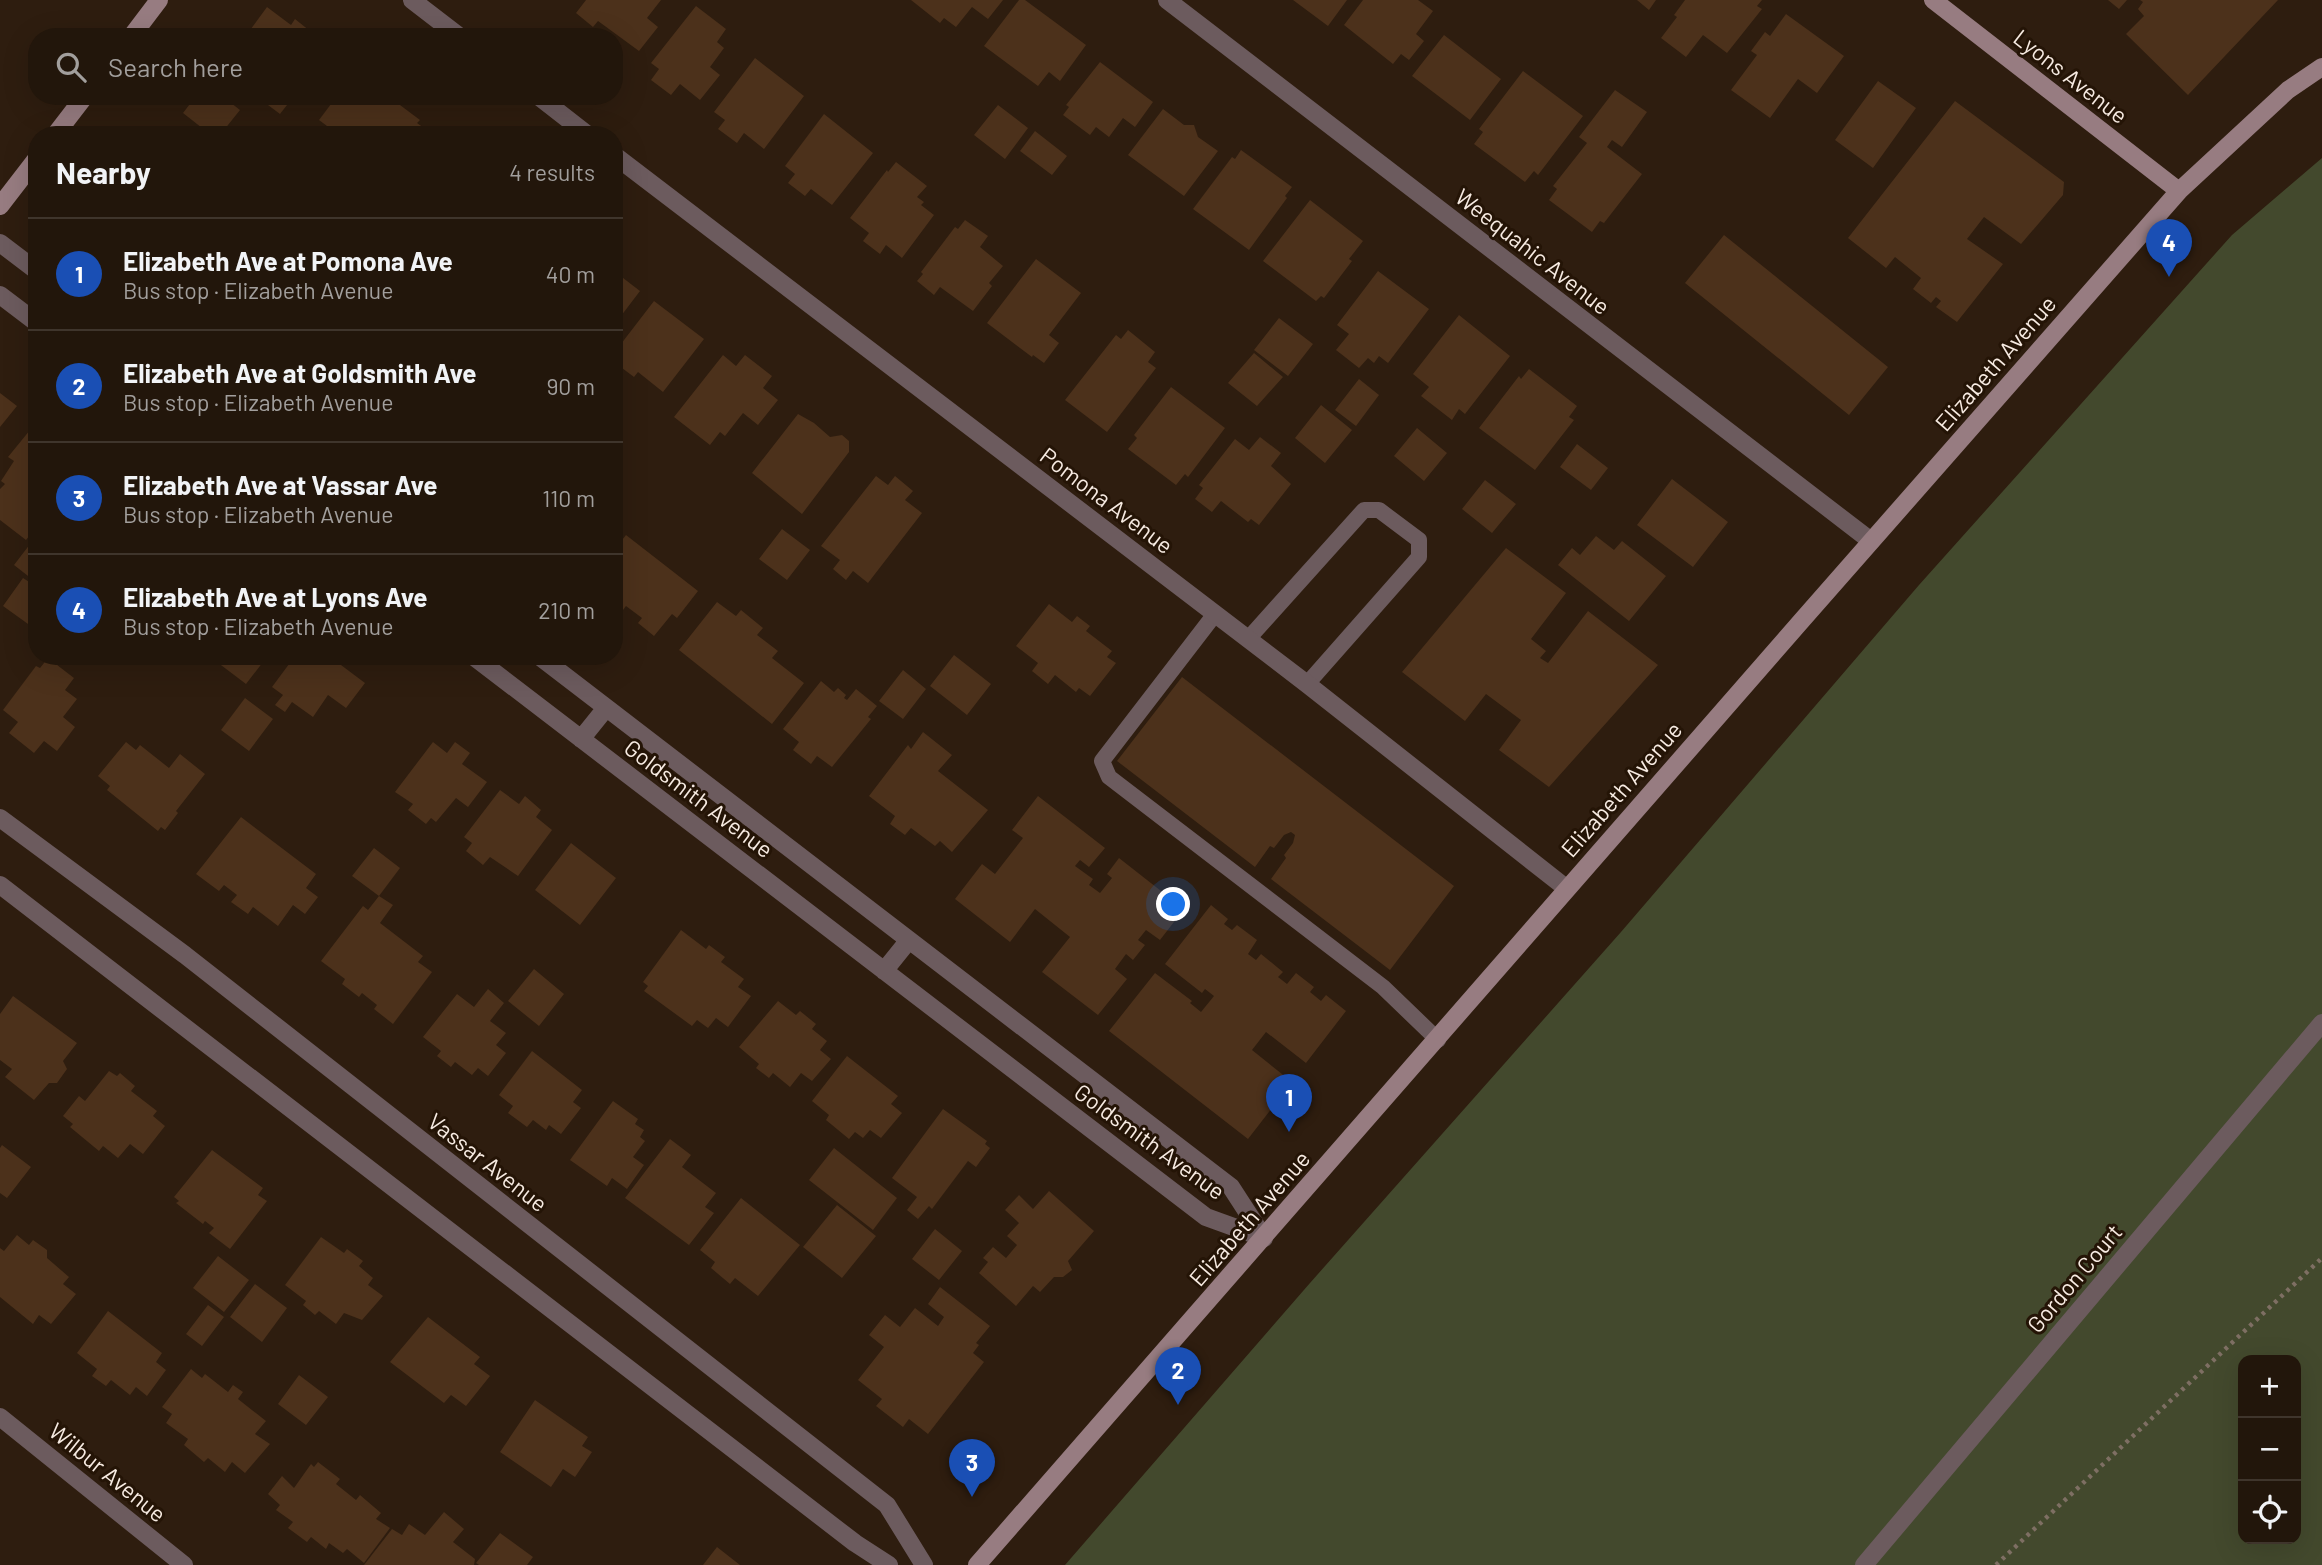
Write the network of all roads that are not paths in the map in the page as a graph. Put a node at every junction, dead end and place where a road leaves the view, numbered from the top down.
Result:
1 (159, 0) edge
2 (412, 0) edge
3 (1167, 0) edge
4 (1933, 0) edge
5 (138, 28) edge
6 (448, 28) edge
7 (2322, 67) edge
8 (78, 105) edge
9 (550, 105) edge
10 (62, 126) edge
11 (576, 126) edge
12 (623, 162) edge
13 (28, 170) edge
14 (2179, 191) junction
15 (0, 206) edge
16 (0, 243) edge
17 (28, 264) edge
18 (0, 295) edge
19 (28, 316) edge
20 (1871, 541) junction
21 (1215, 614) junction
22 (1248, 639) junction
23 (485, 665) edge
24 (551, 665) edge
25 (1307, 684) junction
26 (606, 708) junction
27 (581, 739) junction
28 (0, 818) edge
29 (0, 885) edge
30 (1566, 888) junction
31 (909, 940) junction
32 (884, 971) junction
33 (2322, 1023) edge
34 (1438, 1040) junction
35 (1264, 1238) junction
36 (0, 1418) edge
37 (184, 1565) edge
38 (889, 1565) edge
39 (924, 1565) edge
40 (977, 1565) edge
41 (1864, 1565) edge

1 - 5 main road
2 - 6 street
3 - 20 street, Weequahic Avenue
4 - 14 main road, Lyons Avenue
7 - 14 main road, Elizabeth Avenue
8 - 10 main road
9 - 11 street
12 - 21 street, Pomona Avenue
13 - 15 main road
14 - 20 main road, Elizabeth Avenue
16 - 17 street
18 - 19 street
20 - 30 main road, Elizabeth Avenue
21 - 22 street, Pomona Avenue
21 - 34 lane
22 - 25 street, Pomona Avenue
22 - 25 lane
23 - 27 street, Goldsmith Avenue
24 - 26 street, Goldsmith Avenue
25 - 30 street, Pomona Avenue
26 - 27 street
26 - 31 street, Goldsmith Avenue
27 - 32 street, Goldsmith Avenue
28 - 39 street, Vassar Avenue
29 - 38 street
30 - 34 main road, Elizabeth Avenue
31 - 32 street
31 - 35 street, Goldsmith Avenue
32 - 35 street, Goldsmith Avenue
33 - 41 street, Gordon Court
34 - 35 main road, Elizabeth Avenue
35 - 40 main road, Elizabeth Avenue
36 - 37 street, Wilbur Avenue

